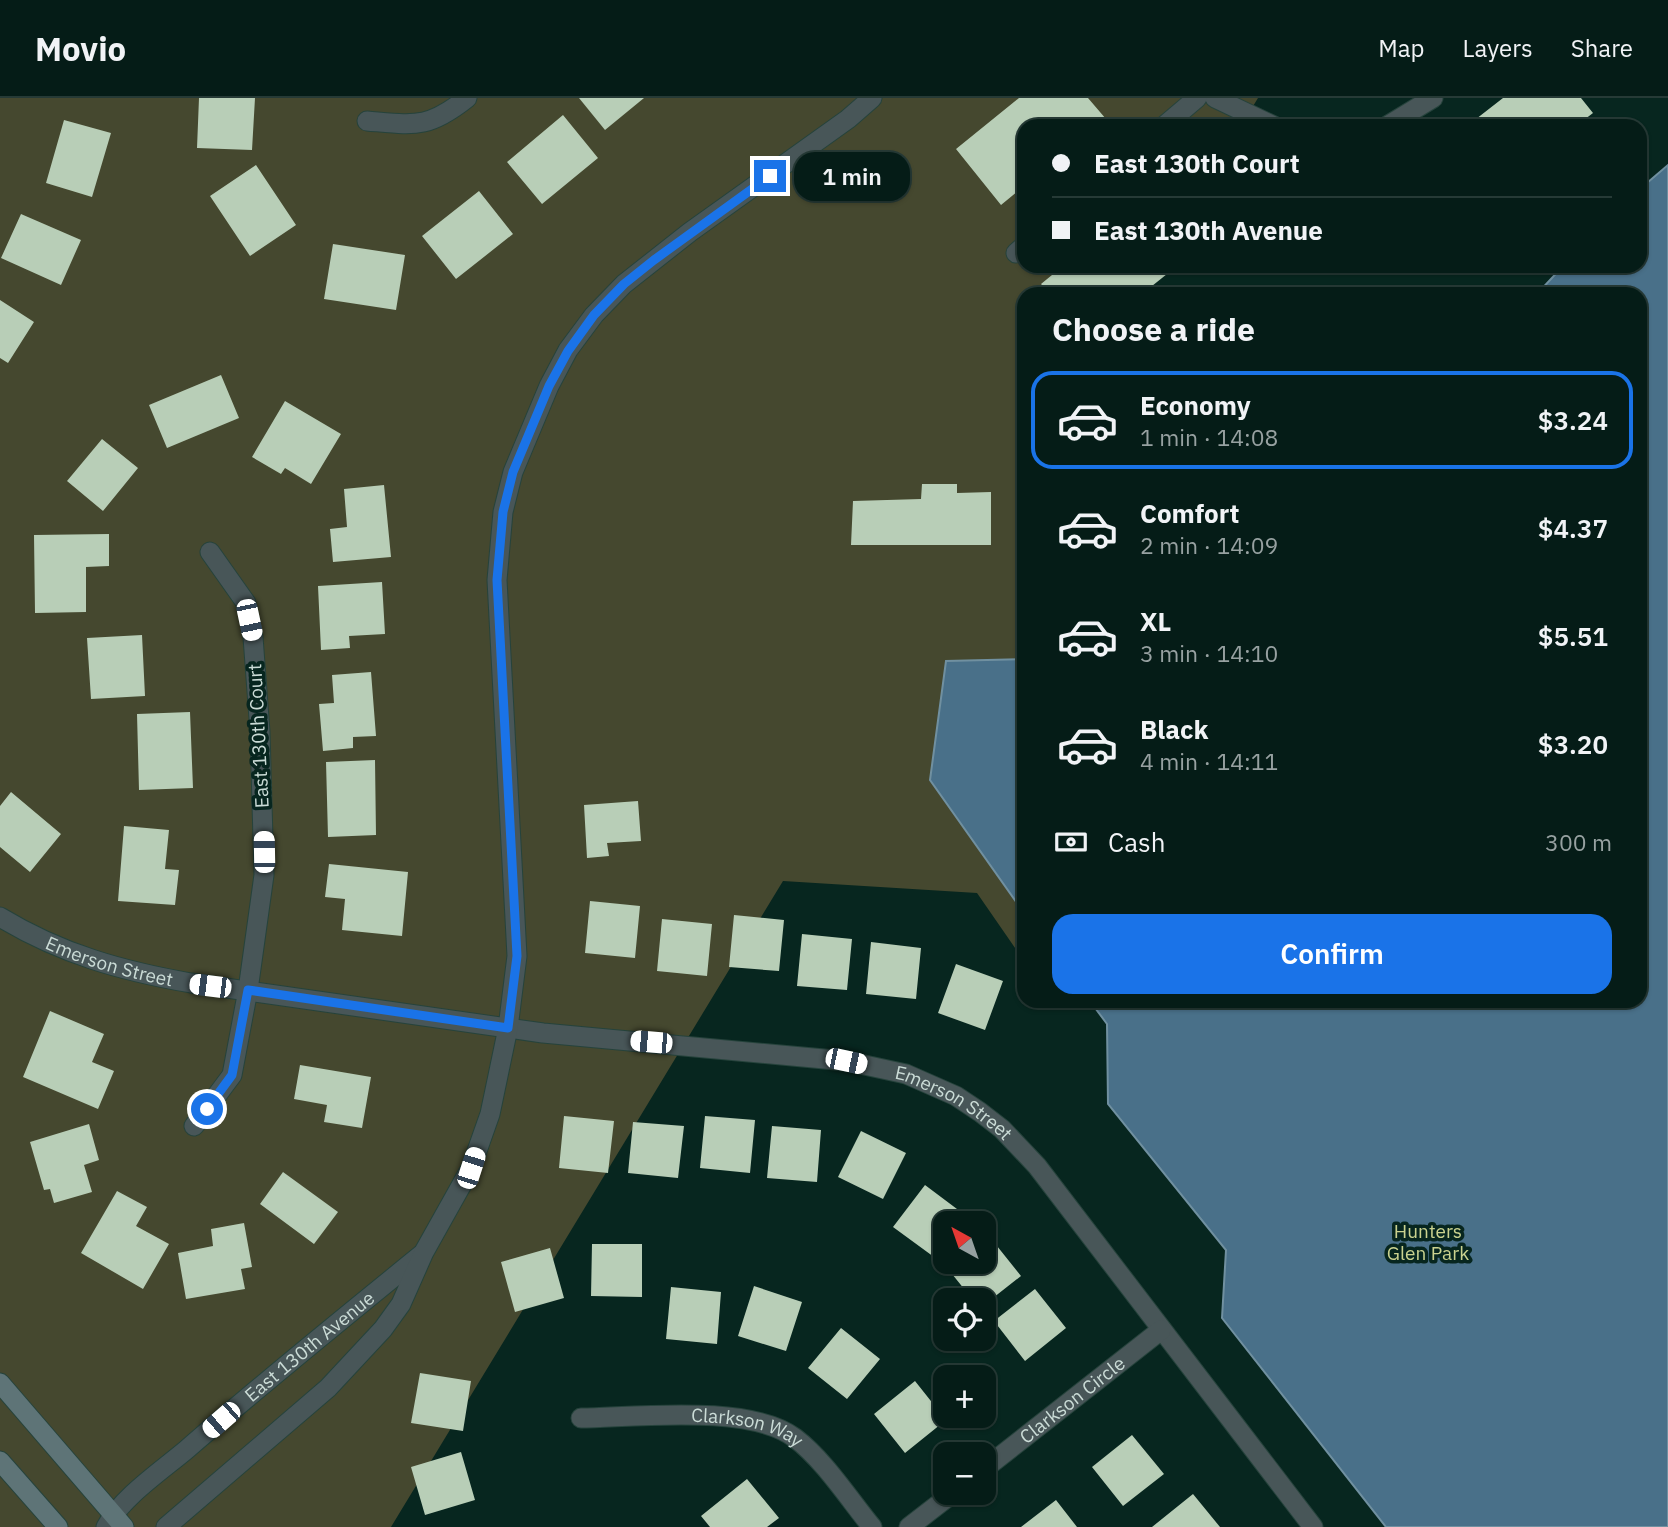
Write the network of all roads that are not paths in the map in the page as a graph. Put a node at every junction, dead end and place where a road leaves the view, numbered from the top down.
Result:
1 (467, 98) edge
2 (872, 98) edge
3 (1196, 98) edge
4 (1215, 98) edge
5 (1433, 98) edge
6 (1172, 119) edge
7 (1259, 119) edge
8 (1398, 119) edge
9 (367, 121) dead end
10 (210, 552) dead end
11 (0, 916) edge
12 (248, 990) junction
13 (508, 1028) junction
14 (194, 1126) dead end
15 (424, 1252) junction
16 (1161, 1330) junction
17 (0, 1383) edge
18 (581, 1418) dead end
19 (996, 1460) edge
20 (0, 1461) edge
21 (937, 1505) edge
22 (114, 1523) edge
23 (58, 1527) edge
24 (166, 1527) edge
25 (872, 1527) edge
26 (909, 1527) edge
27 (1312, 1527) edge

1 - 9 street
2 - 13 street, East 130th Avenue
3 - 6 street
4 - 7 street
5 - 8 street
10 - 12 street, East 130th Court
11 - 12 street, Emerson Street
12 - 13 street, Emerson Street
12 - 14 street, East 130th Court
13 - 15 street, East 130th Avenue
13 - 16 street, Emerson Street
15 - 22 street, East 130th Avenue
15 - 24 street, East 130th Avenue
16 - 19 street, Clarkson Circle
16 - 27 street, Emerson Street
17 - 22 main road
18 - 25 street, Clarkson Way
20 - 23 main road
21 - 26 street

